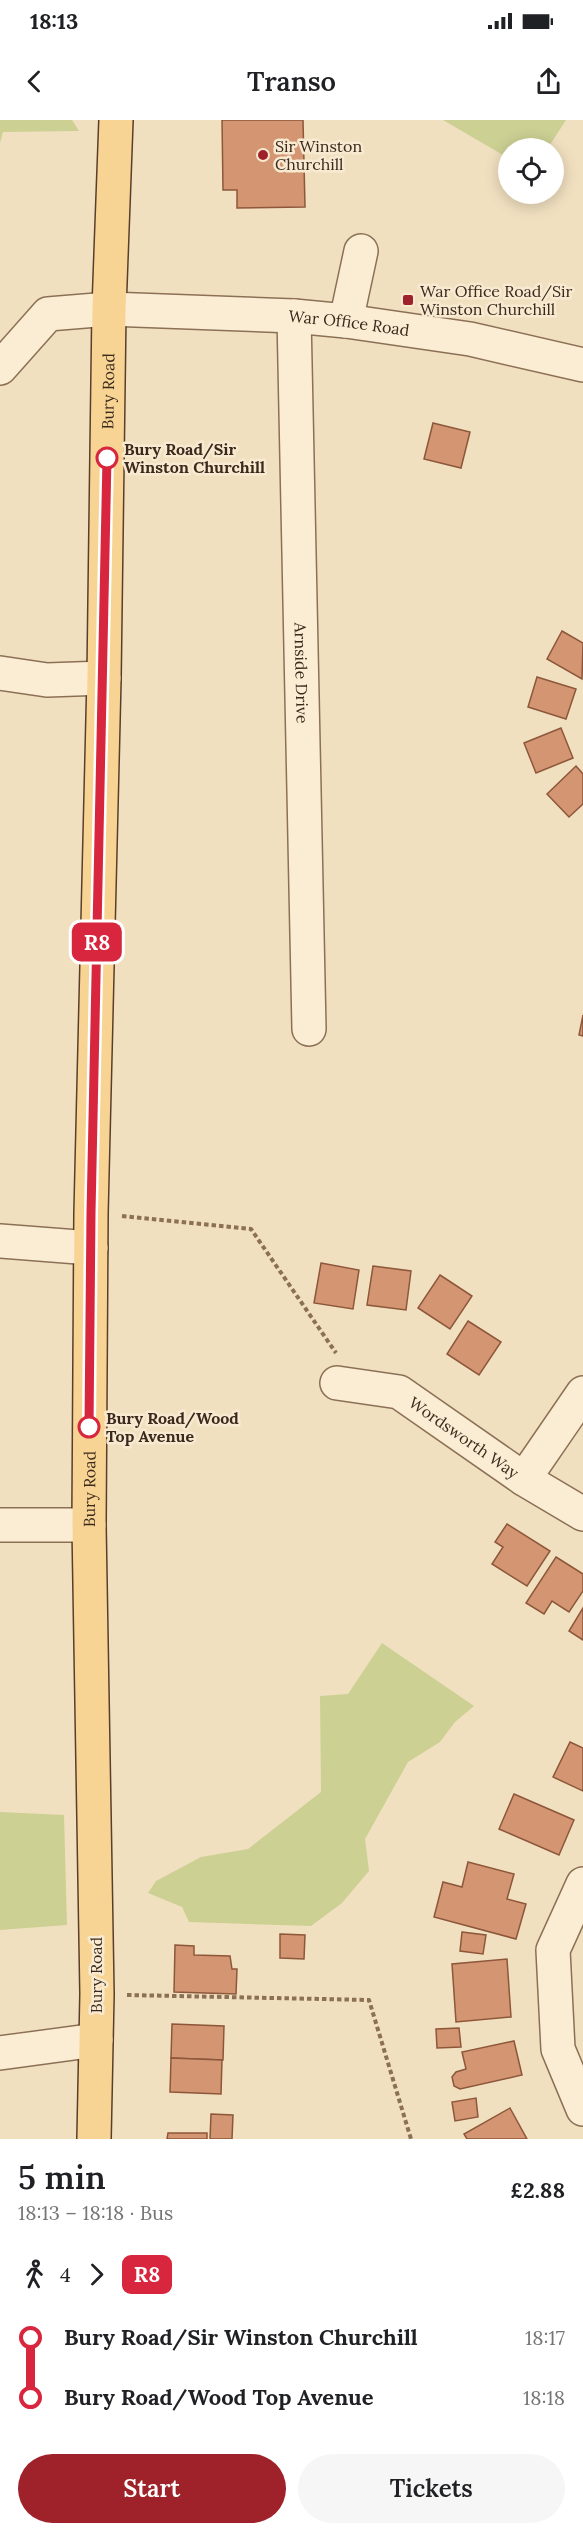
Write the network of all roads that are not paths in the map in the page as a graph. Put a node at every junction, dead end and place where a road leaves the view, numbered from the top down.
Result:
1 (116, 120) edge
2 (361, 251) dead end
3 (109, 309) junction
4 (294, 316) junction
5 (346, 321) junction
6 (583, 364) edge
7 (0, 368) edge
8 (0, 673) edge
9 (104, 678) junction
10 (309, 1029) dead end
11 (0, 1241) edge
12 (91, 1248) junction
13 (348, 1385) road end
14 (583, 1393) edge
15 (524, 1479) junction
16 (583, 1514) edge
17 (0, 1525) edge
18 (89, 1526) junction
19 (583, 1884) edge
20 (96, 2040) junction
21 (0, 2053) edge
22 (583, 2109) edge
23 (94, 2139) edge

1 - 3 main road, Bury Road
2 - 5 street
3 - 4 street, War Office Road
3 - 7 street, War Office Road
3 - 9 main road, Bury Road
4 - 5 street, War Office Road
4 - 10 street, Arnside Drive
5 - 6 street, War Office Road
8 - 9 street
9 - 12 main road, Bury Road
11 - 12 street
12 - 18 main road, Bury Road
13 - 15 street, Wordsworth Way
14 - 15 street
15 - 16 street, Wordsworth Way
17 - 18 street
18 - 20 main road, Bury Road
19 - 22 street
20 - 21 street
20 - 23 main road, Bury Road

